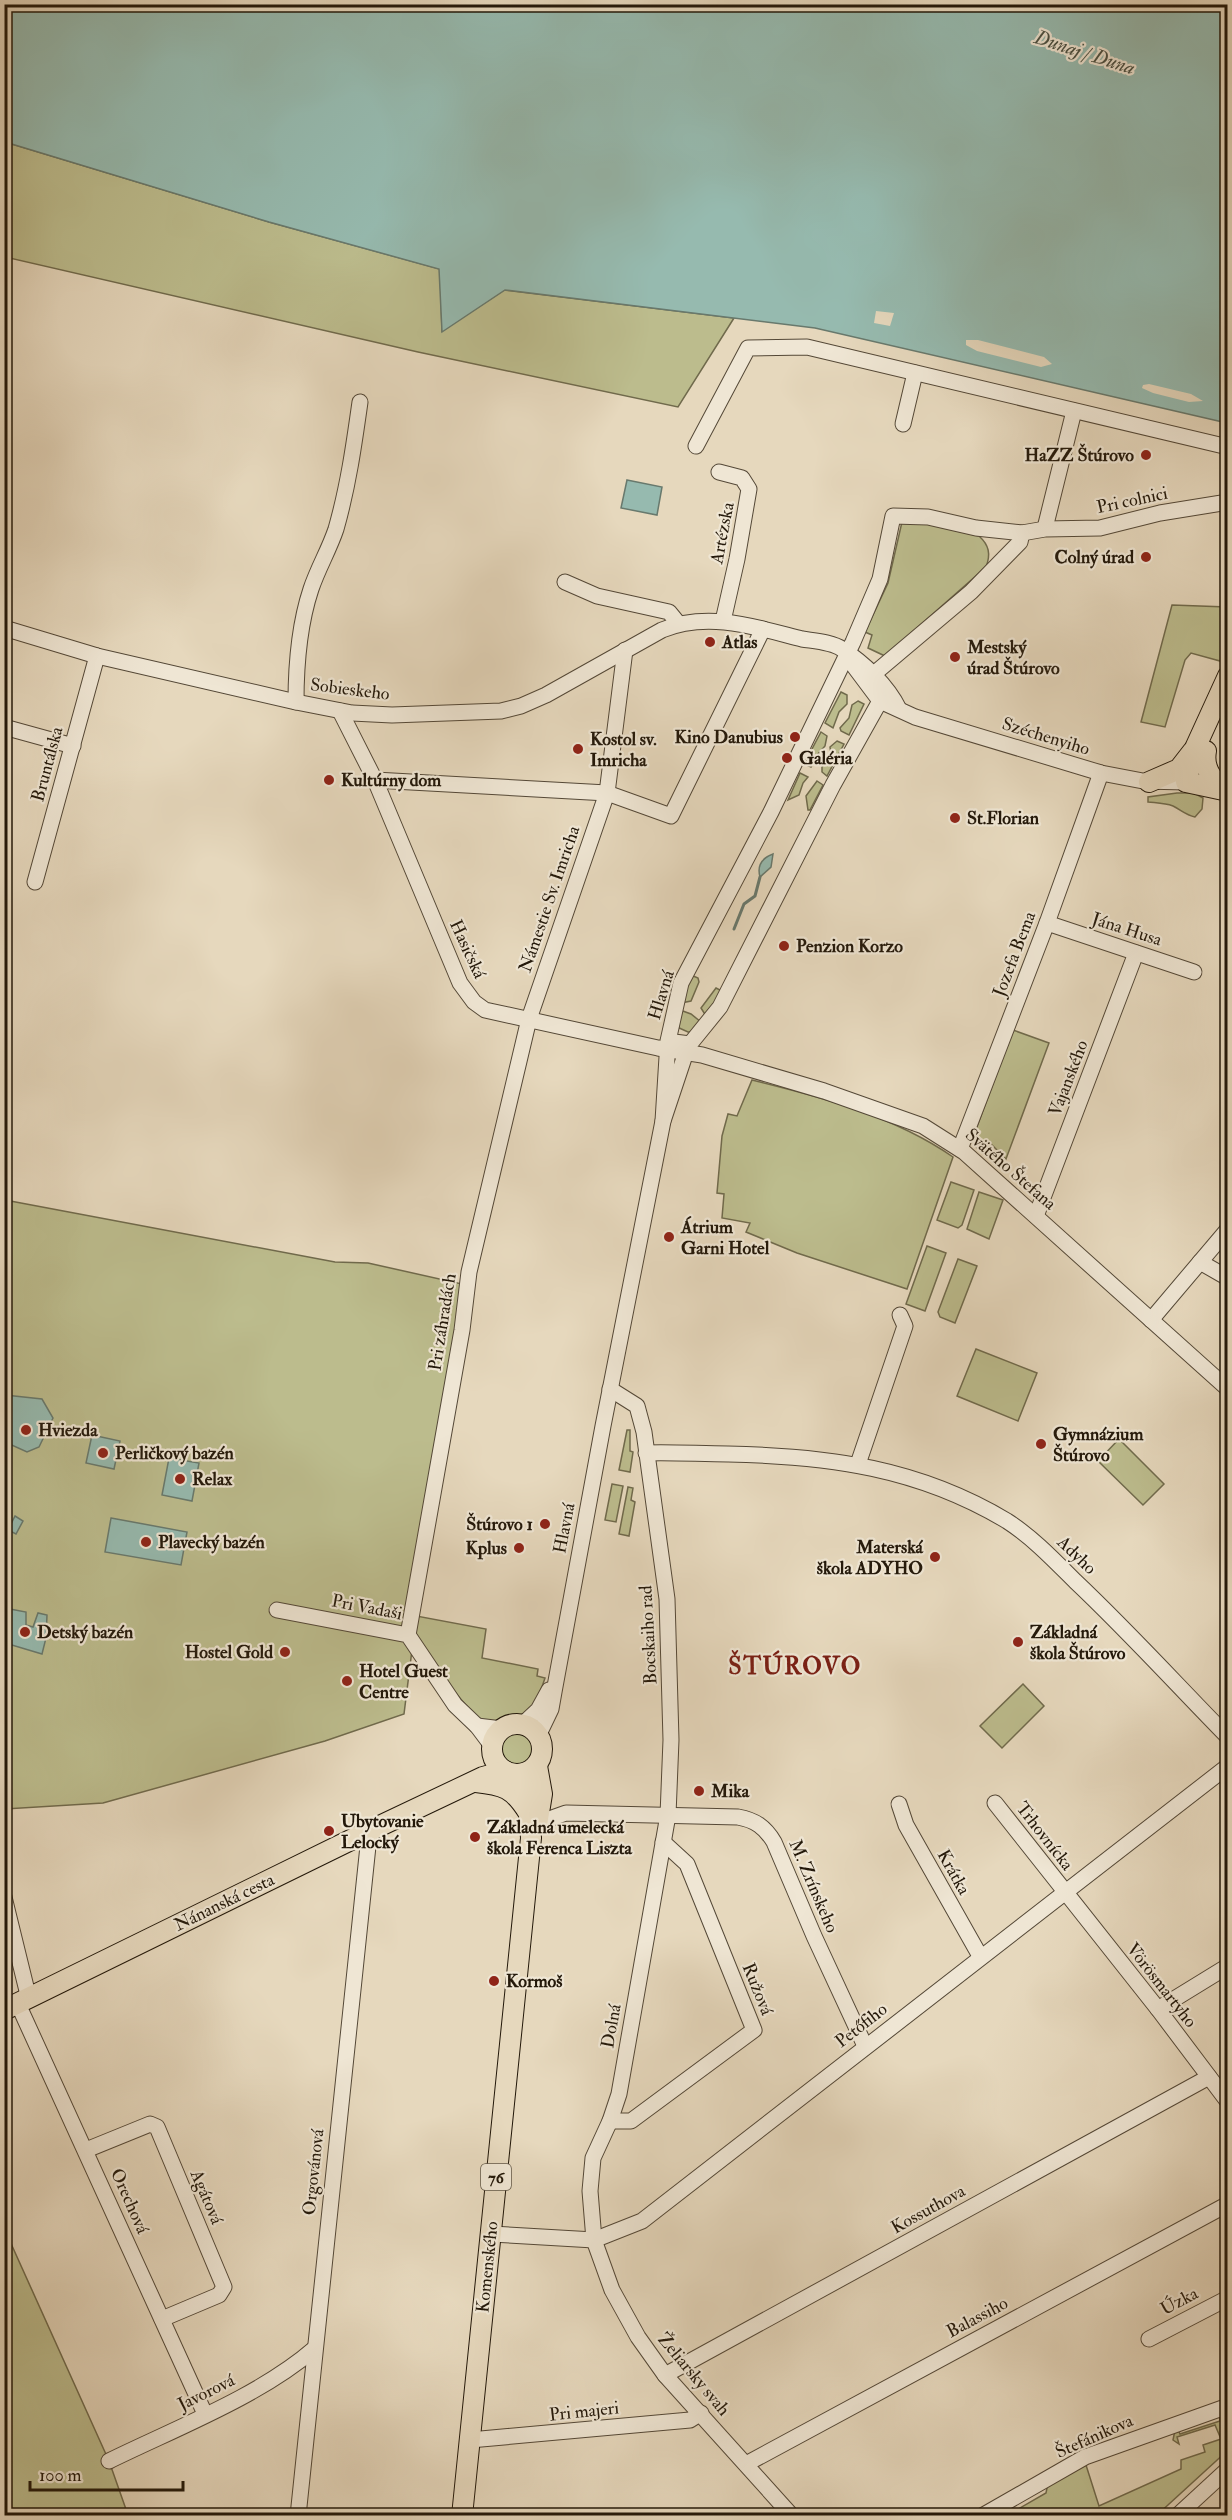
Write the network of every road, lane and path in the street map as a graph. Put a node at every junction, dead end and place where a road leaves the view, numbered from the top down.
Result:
1 (915, 373) junction
2 (360, 402) dead end
3 (1074, 411) junction
4 (903, 424) dead end
5 (696, 446) dead end
6 (1227, 447) edge
7 (719, 472) dead end
8 (1227, 502) edge
9 (1045, 527) junction
10 (1022, 533) junction
11 (565, 582) dead end
12 (723, 621) junction
13 (678, 623) junction
14 (4, 628) edge
15 (763, 629) junction
16 (625, 650) junction
17 (846, 653) junction
18 (97, 656) junction
19 (875, 673) dead end
20 (1227, 676) edge
21 (880, 701) junction
22 (296, 702) junction
23 (1227, 705) edge
24 (899, 709) junction
25 (340, 711) junction
26 (4, 727) edge
27 (73, 746) junction
28 (1201, 748) junction
29 (1101, 773) junction
30 (1188, 776) junction
31 (375, 780) junction
32 (1149, 782) junction
33 (1224, 790) edge
34 (607, 793) junction
35 (35, 882) dead end
36 (1047, 923) junction
37 (1136, 953) junction
38 (1194, 972) dead end
39 (529, 1019) junction
40 (667, 1045) junction
41 (688, 1048) junction
42 (663, 1121) junction
43 (960, 1149) junction
44 (1036, 1216) junction
45 (1227, 1230) edge
46 (1200, 1262) junction
47 (1227, 1278) edge
48 (900, 1315) dead end
49 (1151, 1320) junction
50 (610, 1389) junction
51 (1227, 1389) edge
52 (646, 1453) junction
53 (858, 1464) junction
54 (277, 1610) dead end
55 (408, 1635) junction
56 (477, 1726) junction
57 (501, 1729) junction
58 (531, 1729) junction
59 (1227, 1737) edge
60 (492, 1750) junction
61 (537, 1766) junction
62 (1227, 1766) edge
63 (512, 1773) junction
64 (474, 1782) junction
65 (542, 1794) junction
66 (445, 1795) junction
67 (995, 1803) dead end
68 (899, 1804) dead end
69 (566, 1813) junction
70 (668, 1815) junction
71 (532, 1825) junction
72 (365, 1833) junction
73 (663, 1842) junction
74 (1064, 1893) junction
75 (4, 1897) edge
76 (980, 1956) junction
77 (1227, 1966) edge
78 (17, 2004) edge
79 (1158, 2009) junction
80 (866, 2046) junction
81 (1217, 2080) edge
82 (1227, 2102) edge
83 (610, 2121) junction
84 (86, 2150) junction
85 (1227, 2204) edge
86 (490, 2234) junction
87 (594, 2240) junction
88 (1227, 2298) edge
89 (162, 2319) junction
90 (1149, 2339) dead end
91 (314, 2349) junction
92 (665, 2375) junction
93 (1227, 2406) edge
94 (700, 2413) junction
95 (205, 2414) junction
96 (470, 2440) junction
97 (109, 2461) dead end
98 (746, 2464) junction
99 (1227, 2469) edge
100 (298, 2516) edge
101 (462, 2516) edge
102 (792, 2516) edge
103 (982, 2516) edge
104 (1177, 2516) edge

1 - 3 street
1 - 4 street
1 - 5 street
2 - 22 street
3 - 6 street
3 - 9 street
7 - 12 street, Artézska
8 - 9 street, Pri colnici
9 - 10 street, Pri colnici
10 - 17 street, Hlavná
10 - 19 street
11 - 13 street
12 - 13 street, Sobieskeho
12 - 15 street, Sobieskeho
13 - 16 street, Sobieskeho
14 - 18 street, Sobieskeho
15 - 17 street, Sobieskeho
15 - 34 street
16 - 25 street, Sobieskeho
16 - 34 street, Námestie Sv. Imricha
17 - 21 street
17 - 24 street, Sobieskeho
17 - 40 street, Hlavná
18 - 22 street, Sobieskeho
18 - 27 street, Bruntálska
20 - 28 main road
21 - 24 street
21 - 41 street, Hlavná
22 - 25 street, Sobieskeho
23 - 28 main road
24 - 29 street, Széchenyiho
25 - 31 street, Hasičská
26 - 27 street
27 - 35 street, Bruntálska
28 - 30 main road
28 - 32 main road
28 - 33 main road
29 - 32 street, Széchenyiho
29 - 36 street, Jozefa Bema
30 - 32 street, Széchenyiho
30 - 33 main road
31 - 34 street
31 - 39 street, Hasičská
34 - 39 street, Námestie Sv. Imricha
36 - 37 street, Jána Husa
36 - 43 street, Jozefa Bema
37 - 38 street, Jána Husa
37 - 44 street, Vajanského
39 - 40 street, Hasičská
39 - 55 street, Pri záhradách
40 - 41 street, Hlavná
40 - 42 street, Hlavná
41 - 42 street, Hlavná
41 - 43 street, Svätého Štefana
42 - 50 street, Hlavná
43 - 44 street, Svätého Štefana
44 - 49 street, Svätého Štefana
45 - 46 street
46 - 47 street
46 - 49 street
48 - 53 street
49 - 51 street, Svätého Štefana
50 - 52 street
50 - 58 street, Hlavná
52 - 53 street, Adyho
52 - 70 street, Bocskaiho rad
53 - 59 street, Adyho
54 - 55 street, Pri Vadaši
55 - 56 street, Pri Vadaši
56 - 57 street
56 - 60 street, Pri Vadaši
57 - 58 main road
57 - 60 main road
58 - 61 main road, 76
60 - 63 main road, 76
60 - 66 main road
61 - 63 main road
61 - 65 main road, 76
62 - 74 street, Petőfiho
63 - 64 main road, Nánanská cesta
63 - 71 main road, 76
64 - 66 main road, Nánanská cesta
64 - 71 main road
65 - 69 street
65 - 71 main road, 76
66 - 72 main road, Nánanská cesta
67 - 74 street, Trhovnícka
68 - 76 street, Krátka
69 - 70 street, M. Zrínskeho
69 - 71 street
70 - 73 street, Dolná
70 - 80 street, M. Zrínskeho
71 - 86 main road, Komenského / 76
72 - 78 main road, Nánanská cesta
72 - 91 street, Orgovánová
73 - 83 street, Dolná
73 - 83 street, Ružová
74 - 76 street, Petőfiho
74 - 79 street, Vörösmartyho
75 - 78 street, Orechová
76 - 80 street, Petőfiho
77 - 79 street
78 - 84 street, Orechová
79 - 81 street, Vörösmartyho
80 - 87 street, Petőfiho
81 - 82 street, Vörösmartyho
81 - 92 street, Kossuthova
83 - 87 street, Dolná
84 - 89 street, Orechová
84 - 89 street, Agátová
85 - 98 street, Balassiho
86 - 87 street, Petőfiho
86 - 96 main road, Komenského / 76
87 - 92 street, Želiarsky svah
88 - 90 street, Úzka
89 - 95 street, Orechová
91 - 95 street, Javorová
91 - 100 street, Orgovánová
92 - 94 street, Želiarsky svah
93 - 103 street, Štefánikova
94 - 96 street, Pri majeri
94 - 98 street, Želiarsky svah
95 - 97 street, Javorová
96 - 101 main road, Komenského / 76
98 - 102 street, Želiarsky svah
99 - 104 street

